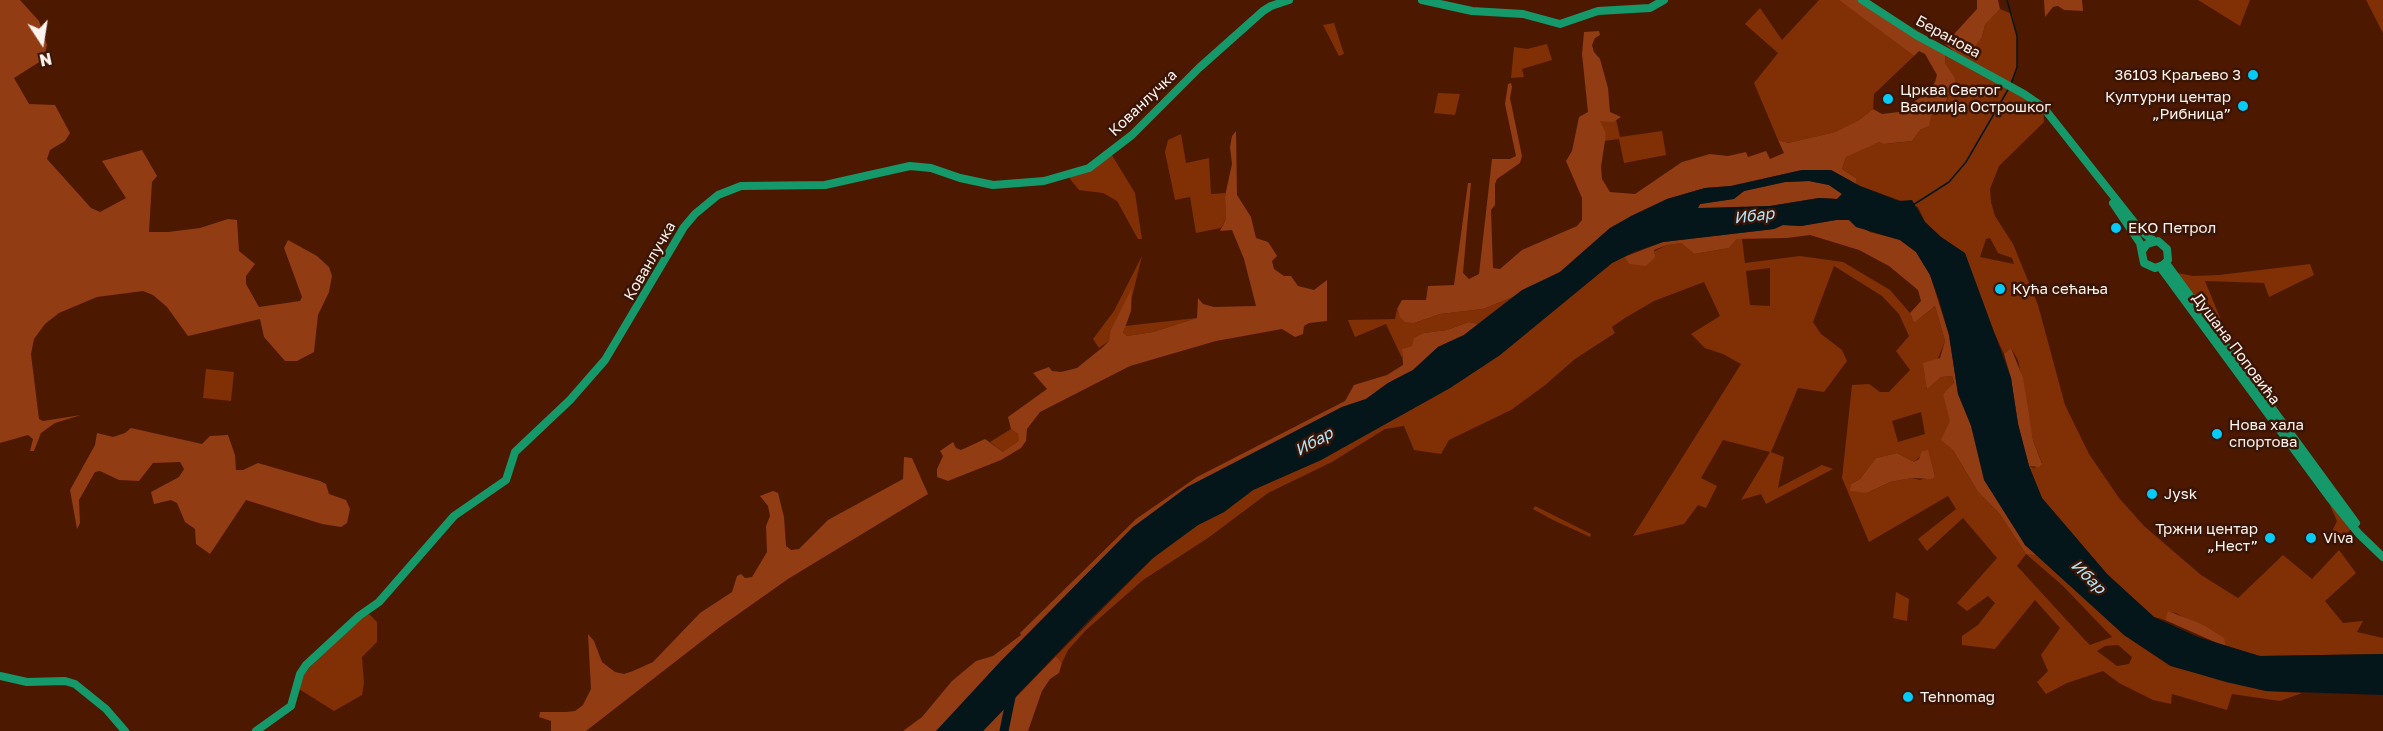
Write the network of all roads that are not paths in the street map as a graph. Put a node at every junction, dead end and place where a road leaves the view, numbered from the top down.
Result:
1 (1289, 0) edge
2 (1422, 0) edge
3 (1664, 0) edge
4 (1862, 0) edge
5 (2089, 164) junction
6 (2154, 241) junction
7 (2142, 251) junction
8 (2163, 265) junction
9 (2383, 557) edge
10 (0, 676) edge
11 (125, 731) edge
12 (256, 731) edge

1 - 12 street, Кованлучка
2 - 3 street
4 - 5 street, Беранова
5 - 6 street
5 - 7 street
6 - 7 street
6 - 8 street
7 - 8 street
8 - 9 street, Душана Поповића
10 - 11 street

